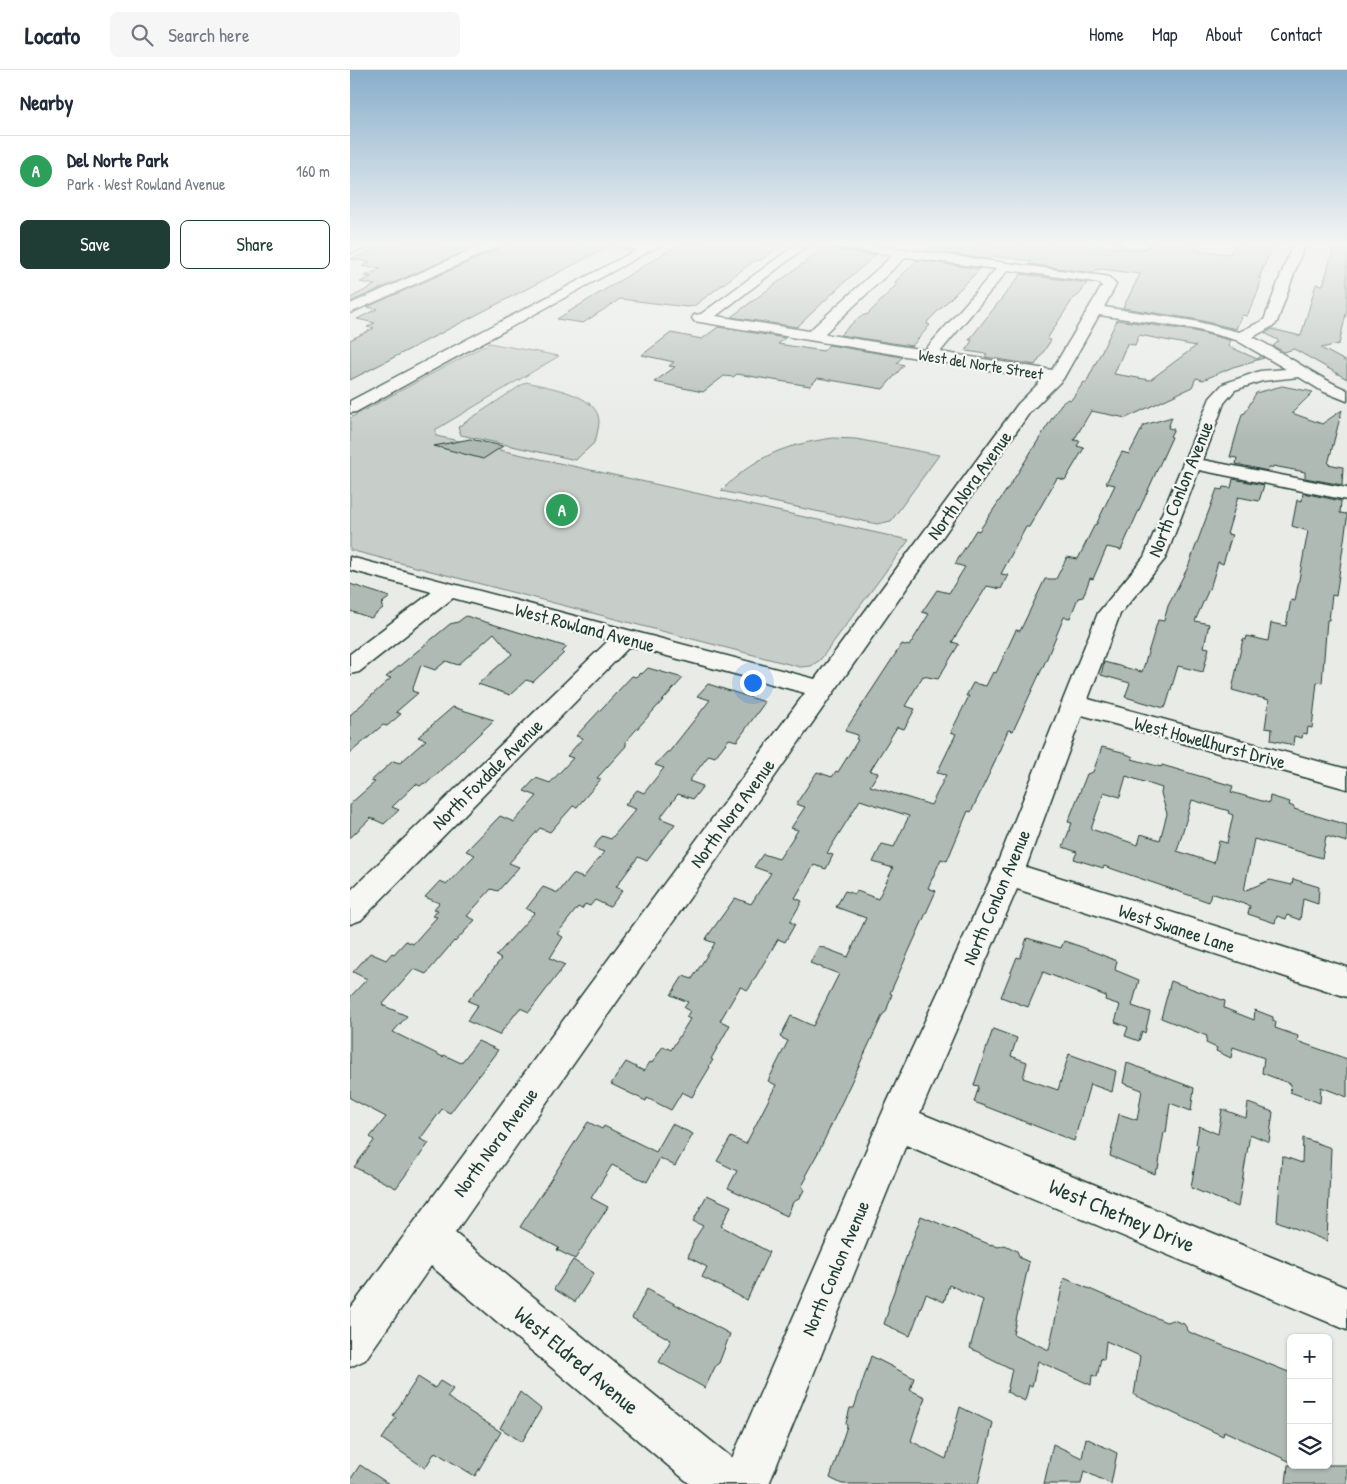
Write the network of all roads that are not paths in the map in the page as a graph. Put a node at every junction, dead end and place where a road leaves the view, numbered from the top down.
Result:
1 (519, 309) edge
2 (529, 309) edge
3 (714, 309) edge
4 (842, 309) edge
5 (968, 309) edge
6 (1275, 309) edge
7 (1095, 310) joint
8 (813, 336) junction
9 (1241, 337) junction
10 (929, 355) junction
11 (1302, 372) junction
12 (1057, 376) junction
13 (350, 396) edge
14 (1347, 396) edge
15 (350, 408) edge
16 (1192, 463) junction
17 (1347, 494) edge
18 (350, 563) edge
19 (448, 590) junction
20 (625, 638) junction
21 (350, 666) edge
22 (821, 689) junction
23 (1073, 704) junction
24 (1347, 779) edge
25 (1008, 874) junction
26 (350, 911) edge
27 (1347, 982) edge
28 (897, 1122) junction
29 (427, 1236) junction
30 (1347, 1309) edge
31 (350, 1345) edge
32 (728, 1484) edge
33 (744, 1484) edge

1 - 13 street
2 - 15 street
3 - 8 street, West del Norte Street
4 - 8 street
5 - 10 street
6 - 9 street
7 - 9 street
7 - 12 street, North Nora Avenue
8 - 10 street, West del Norte Street
9 - 11 street
10 - 12 street, West del Norte Street
11 - 14 street
11 - 16 street, North Conlon Avenue
12 - 22 street, North Nora Avenue
16 - 17 street
16 - 23 street, North Conlon Avenue
18 - 19 street, West Rowland Avenue
19 - 20 street, West Rowland Avenue
19 - 21 street
20 - 22 street, West Rowland Avenue
20 - 26 street, North Foxdale Avenue
22 - 29 street, North Nora Avenue
23 - 24 street, West Howellhurst Drive
23 - 25 street, North Conlon Avenue
25 - 27 street, West Swanee Lane
25 - 28 street, North Conlon Avenue
28 - 30 street, West Chetney Drive
28 - 33 street, North Conlon Avenue
29 - 31 street, North Nora Avenue
29 - 32 street, West Eldred Avenue

